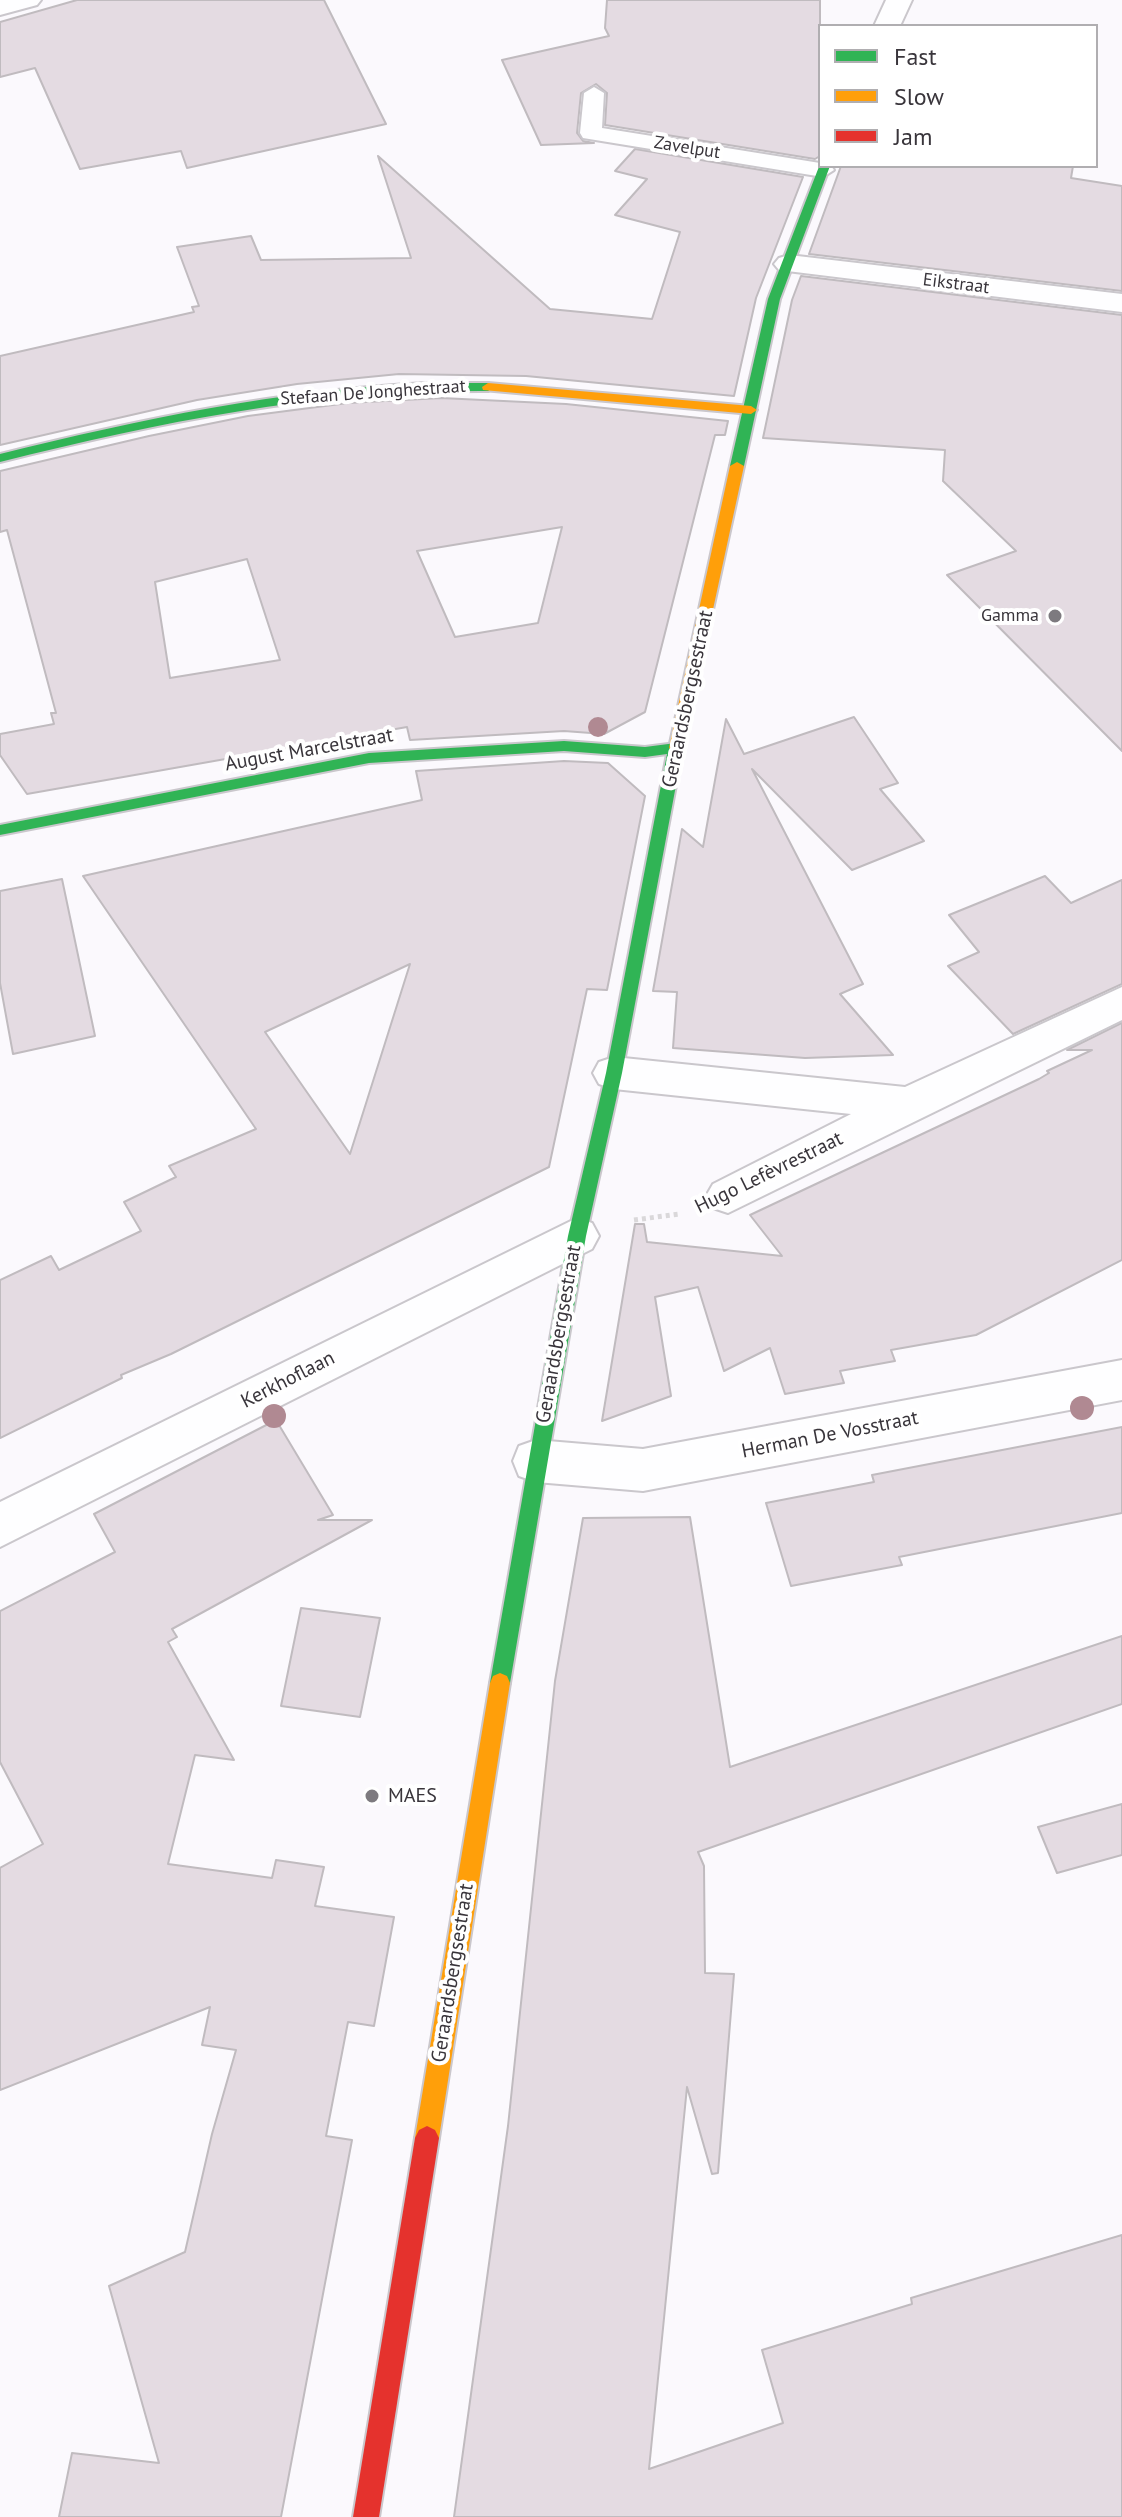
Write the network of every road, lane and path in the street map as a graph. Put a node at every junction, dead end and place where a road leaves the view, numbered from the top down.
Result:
1 (28, 0) edge
2 (899, 0) edge
3 (0, 7) edge
4 (888, 24) edge
5 (594, 93) dead end
6 (818, 167) edge
7 (823, 168) edge
8 (789, 264) junction
9 (1122, 303) edge
10 (751, 410) junction
11 (0, 458) edge
12 (676, 748) junction
13 (0, 830) edge
14 (1122, 1002) edge
15 (614, 1073) junction
16 (909, 1104) junction
17 (728, 1196) joint
18 (577, 1236) junction
19 (1122, 1380) edge
20 (536, 1461) junction
21 (0, 1526) edge
22 (366, 2517) edge

1 - 3 street
2 - 4 street
5 - 6 lane, Zavelput
7 - 8 street, Geraardsbergsestraat
8 - 9 street, Eikstraat
8 - 10 street, Geraardsbergsestraat
10 - 11 street, Stefaan De Jonghestraat
10 - 12 street, Geraardsbergsestraat
12 - 13 street, August Marcelstraat
12 - 15 street, Geraardsbergsestraat
14 - 16 street, Hugo Lefèvrestraat
15 - 16 street
15 - 18 street, Geraardsbergsestraat
16 - 17 street, Hugo Lefèvrestraat
17 - 18 path, Hugo Lefèvrestraat
18 - 20 street, Geraardsbergsestraat
18 - 21 street, Kerkhoflaan
19 - 20 street, Herman De Vosstraat
20 - 22 street, Geraardsbergsestraat

